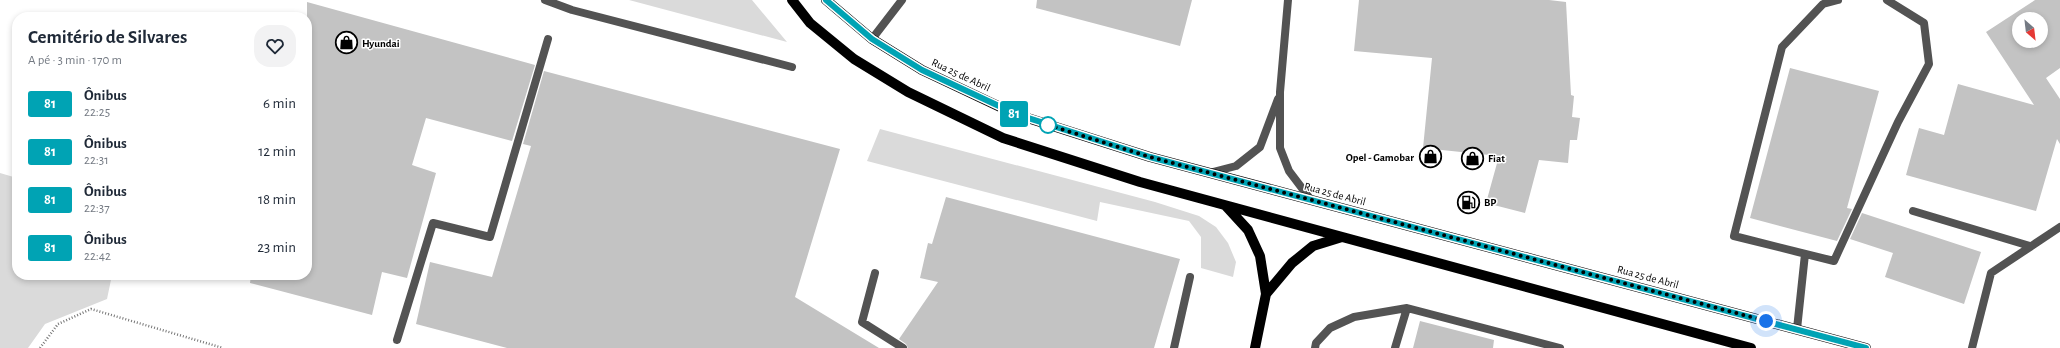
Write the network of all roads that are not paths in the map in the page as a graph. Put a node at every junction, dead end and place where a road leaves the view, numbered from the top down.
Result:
1 (545, 0) edge
2 (792, 0) edge
3 (826, 0) edge
4 (902, 0) edge
5 (1288, 0) edge
6 (1838, 0) edge
7 (1887, 0) edge
8 (872, 39) junction
9 (548, 40) dead end
10 (792, 67) dead end
11 (1280, 92) junction
12 (1209, 173) junction
13 (1311, 200) junction
14 (1226, 206) junction
15 (1913, 211) dead end
16 (2060, 227) edge
17 (1342, 237) junction
18 (2030, 246) junction
19 (1805, 254) junction
20 (875, 273) dead end
21 (1190, 277) dead end
22 (1266, 294) junction
23 (1407, 308) junction
24 (1797, 329) junction
25 (397, 340) dead end
26 (903, 348) edge
27 (1174, 348) edge
28 (1255, 348) edge
29 (1315, 348) edge
30 (1395, 348) edge
31 (1560, 348) edge
32 (1751, 348) edge
33 (1866, 348) edge
34 (1972, 348) edge

1 - 10 street
2 - 14 main road
3 - 8 main road, Rua 25 de Abril
4 - 8 street
5 - 11 street
6 - 19 street
7 - 19 street
8 - 12 main road, Rua 25 de Abril
9 - 25 street
11 - 12 street
11 - 13 street
12 - 13 main road, Rua 25 de Abril
13 - 24 main road, Rua 25 de Abril
14 - 17 main road
14 - 22 main road
15 - 18 street
16 - 18 street
17 - 22 main road
17 - 32 main road
18 - 34 street
19 - 24 street
20 - 26 street
21 - 27 street
22 - 28 main road
23 - 29 street
23 - 30 street
23 - 31 street
24 - 33 main road, Rua 25 de Abril

